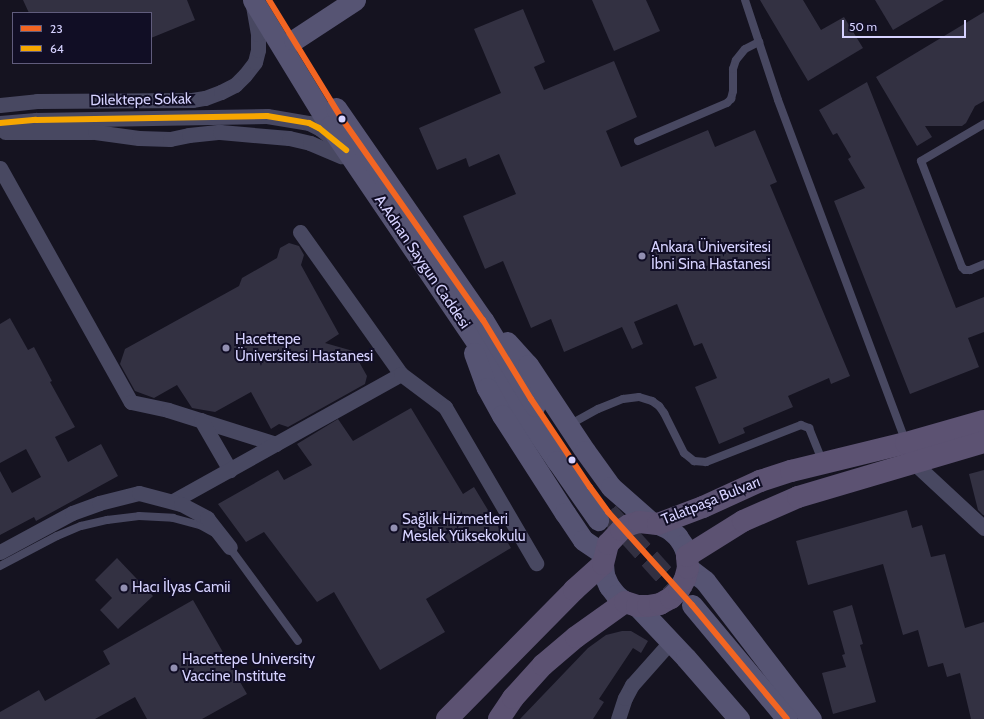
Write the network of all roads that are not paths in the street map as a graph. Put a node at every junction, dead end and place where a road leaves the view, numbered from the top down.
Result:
1 (252, 0) edge
2 (269, 0) edge
3 (355, 0) edge
4 (745, 0) edge
5 (251, 40) dead end
6 (294, 40) junction
7 (759, 42) junction
8 (0, 99) edge
9 (0, 105) edge
10 (0, 123) edge
11 (984, 124) edge
12 (0, 132) edge
13 (638, 141) dead end
14 (344, 153) junction
15 (0, 168) edge
16 (300, 232) dead end
17 (984, 264) edge
18 (475, 325) junction
19 (401, 374) junction
20 (201, 420) junction
21 (984, 421) edge
22 (568, 426) junction
23 (984, 442) edge
24 (276, 444) junction
25 (909, 452) junction
26 (823, 463) junction
27 (230, 470) junction
28 (173, 502) junction
29 (603, 516) tunnel mouth
30 (655, 523) junction
31 (984, 528) edge
32 (230, 547) junction
33 (0, 552) edge
34 (604, 559) junction
35 (687, 562) junction
36 (536, 563) dead end
37 (0, 566) edge
38 (631, 604) junction
39 (670, 641) junction
40 (298, 642) dead end
41 (452, 716) edge
42 (499, 719) edge
43 (618, 719) edge
44 (739, 719) edge
45 (771, 719) edge
46 (787, 719) edge
47 (811, 719) edge

1 - 9 street, Dilektepe Sokak
1 - 14 main road, A.Adnan Saygun Caddesi
2 - 6 main road, A.Adnan Saygun Caddesi
3 - 6 main road
4 - 7 lane
5 - 8 street
6 - 18 main road, A.Adnan Saygun Caddesi
7 - 13 lane
7 - 25 lane
10 - 14 street, Dilektepe Sokak
11 - 17 lane
12 - 14 street
14 - 18 main road, A.Adnan Saygun Caddesi
15 - 20 street
16 - 19 street
18 - 22 main road
18 - 29 main road, A.Adnan Saygun Caddesi
18 - 34 main road
19 - 24 street
19 - 36 street
20 - 24 street
20 - 27 street
21 - 25 main road, Talatpaşa Bulvarı
22 - 26 lane
22 - 30 main road
23 - 25 main road, Talatpaşa Bulvarı
24 - 27 street
25 - 26 main road, Talatpaşa Bulvarı
25 - 31 street
25 - 35 main road, Talatpaşa Bulvarı
26 - 30 main road, Talatpaşa Bulvarı
27 - 28 street
28 - 32 street
28 - 33 street
30 - 34 main road, Talatpaşa Bulvarı
30 - 35 main road
32 - 37 lane
32 - 40 lane
34 - 38 main road
34 - 41 main road, Talatpaşa Bulvarı
35 - 38 main road
35 - 47 main road
38 - 39 main road
38 - 42 main road
39 - 43 street
39 - 44 main road
45 - 46 main road

